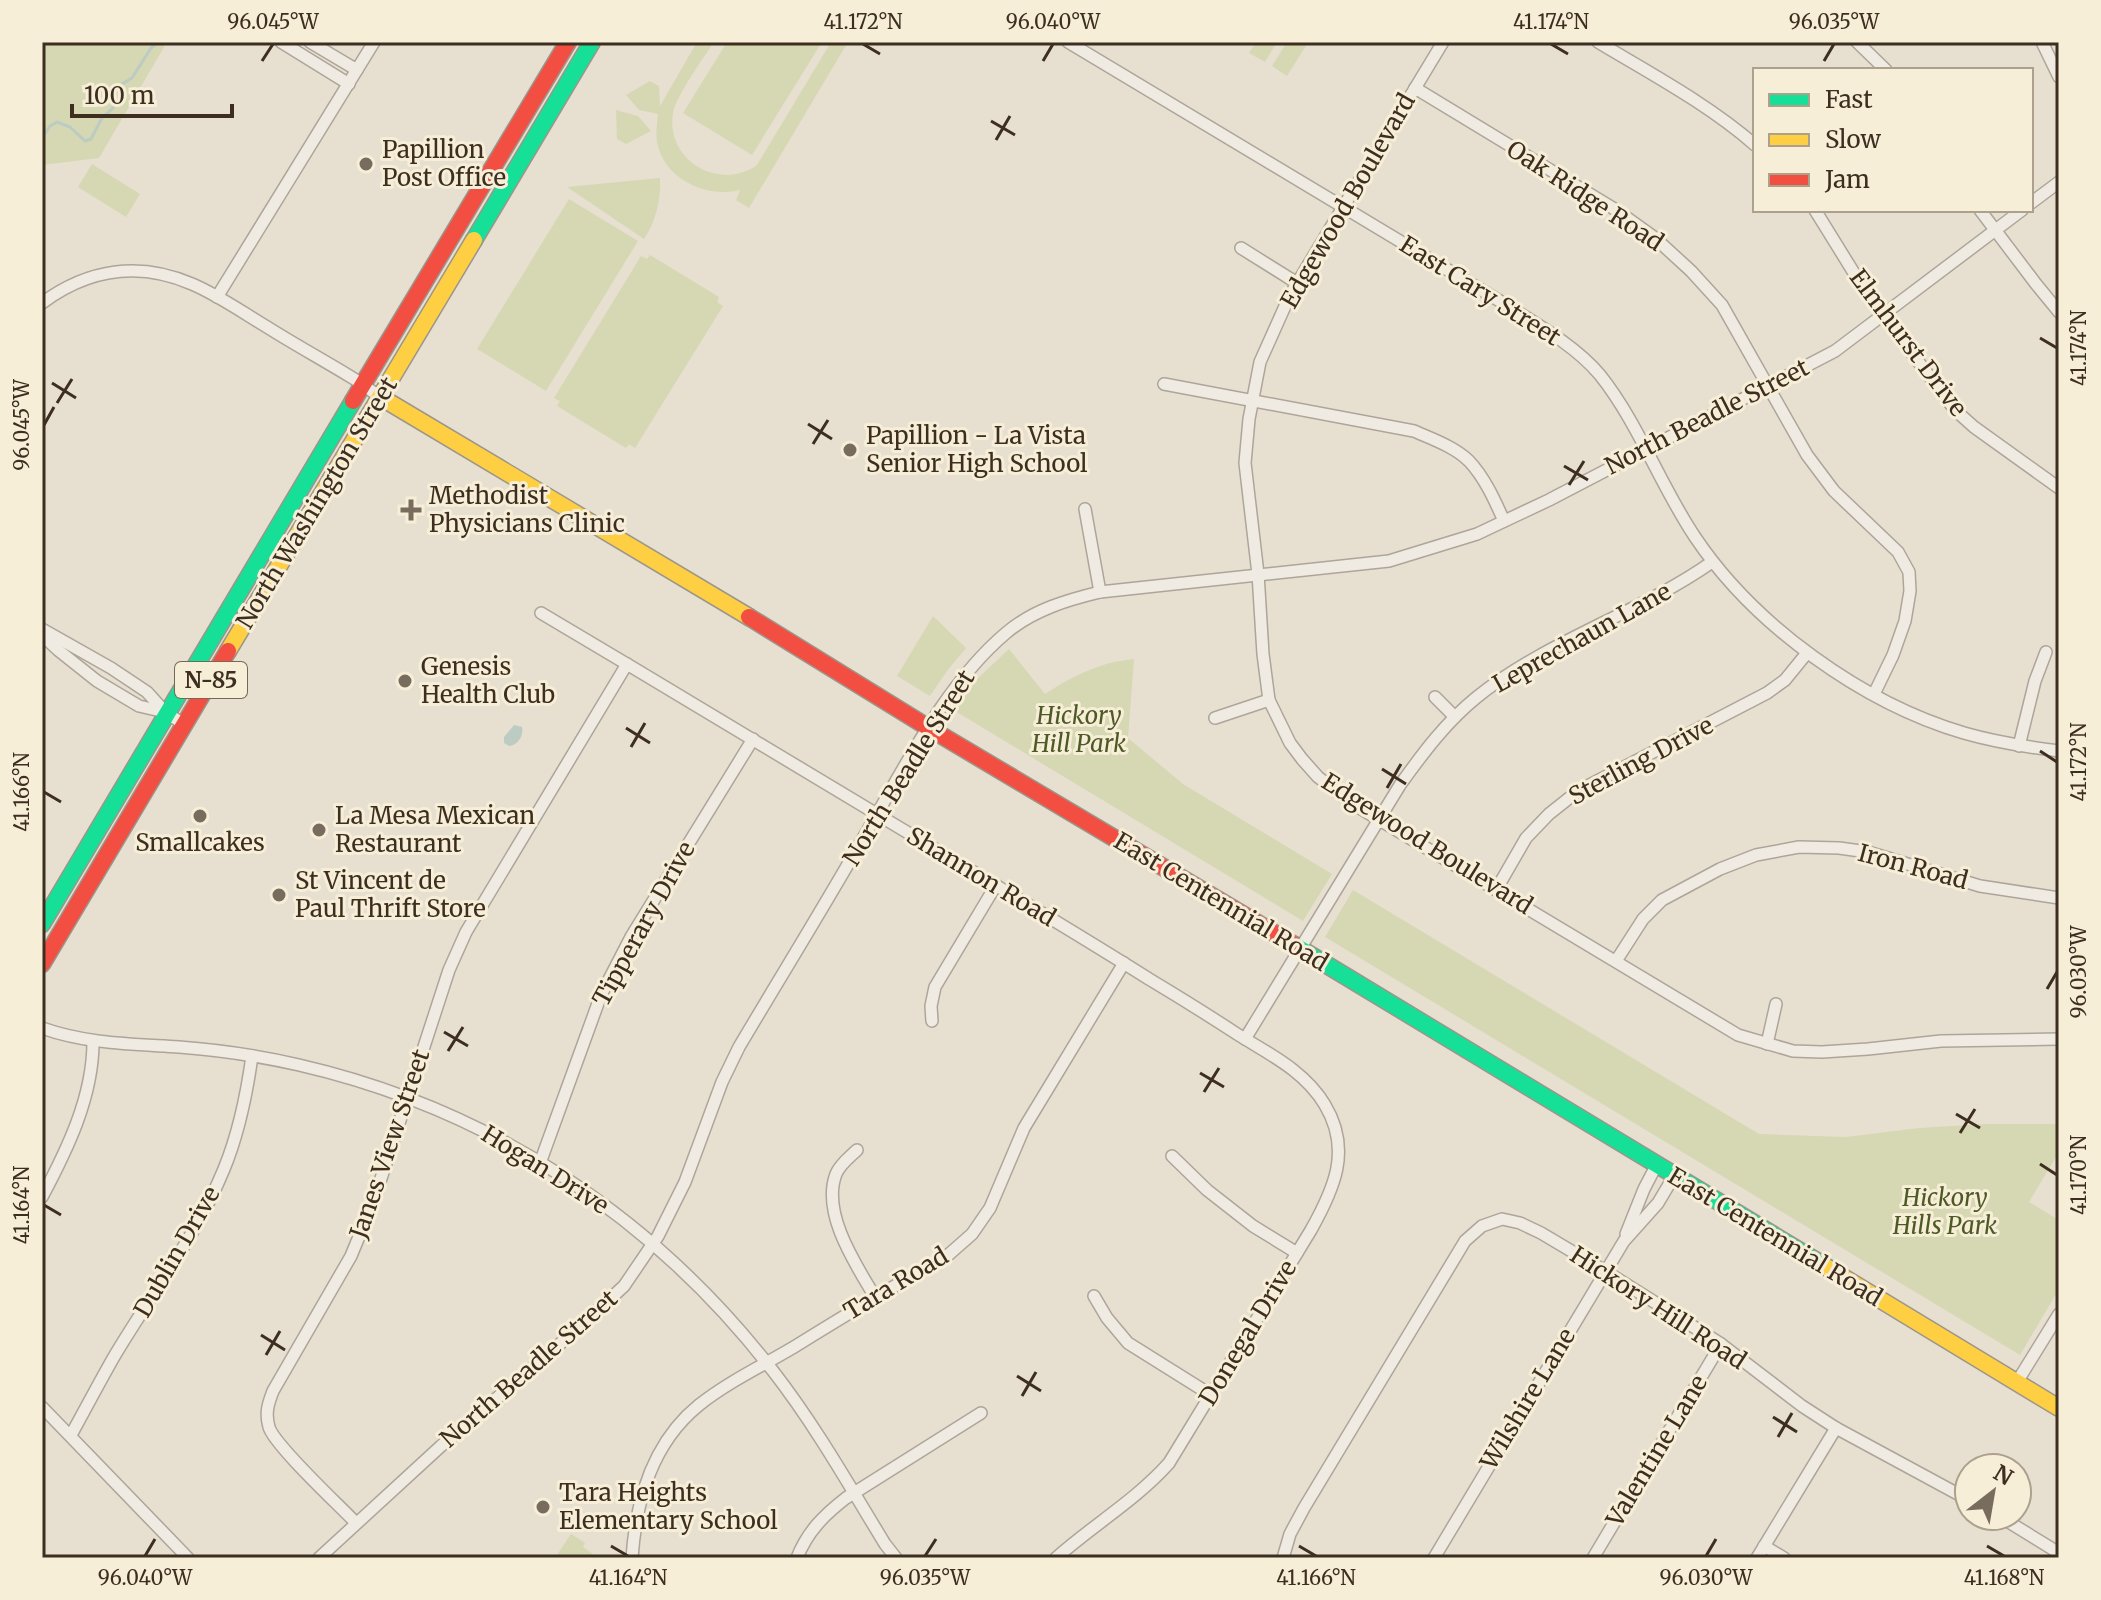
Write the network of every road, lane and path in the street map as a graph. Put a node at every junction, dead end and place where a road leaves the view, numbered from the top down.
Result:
1 (281, 42) edge
2 (310, 42) edge
3 (374, 42) edge
4 (568, 42) edge
5 (592, 42) edge
6 (1068, 42) edge
7 (1443, 42) edge
8 (1598, 42) edge
9 (1857, 42) edge
10 (2042, 42) edge
11 (1884, 68) edge
12 (357, 70) junction
13 (2059, 77) edge
14 (349, 84) junction
15 (1415, 88) junction
16 (1753, 143) edge
17 (2059, 182) edge
18 (2033, 202) edge
19 (1343, 206) junction
20 (1816, 212) edge
21 (1982, 212) edge
22 (2019, 212) edge
23 (1996, 230) junction
24 (1241, 248) dead end
25 (1297, 283) junction
26 (217, 297) junction
27 (42, 303) edge
28 (2059, 312) edge
29 (1883, 315) junction
30 (1164, 384) dead end
31 (363, 386) junction
32 (1767, 386) junction
33 (382, 398) junction
34 (1252, 401) junction
35 (1645, 449) junction
36 (2059, 488) edge
37 (1085, 509) dead end
38 (1504, 521) junction
39 (1712, 562) junction
40 (1258, 574) junction
41 (1100, 592) junction
42 (541, 613) dead end
43 (42, 629) edge
44 (42, 635) edge
45 (2046, 652) dead end
46 (1807, 653) junction
47 (627, 664) junction
48 (1874, 694) junction
49 (1435, 697) dead end
50 (1269, 700) junction
51 (166, 713) junction
52 (1455, 717) junction
53 (1215, 718) dead end
54 (184, 724) junction
55 (929, 728) junction
56 (753, 739) junction
57 (2019, 746) junction
58 (2059, 751) edge
59 (877, 814) junction
60 (1379, 820) junction
61 (996, 885) junction
62 (1496, 890) junction
63 (2059, 898) edge
64 (42, 924) edge
65 (1300, 949) junction
66 (1616, 961) junction
67 (1124, 963) junction
68 (42, 964) edge
69 (1776, 1004) dead end
70 (932, 1021) dead end
71 (42, 1028) edge
72 (1245, 1039) junction
73 (2059, 1039) edge
74 (93, 1042) junction
75 (1767, 1044) junction
76 (252, 1056) junction
77 (1295, 1070) joint
78 (408, 1097) junction
79 (857, 1150) dead end
80 (1172, 1156) dead end
81 (540, 1163) junction
82 (1656, 1166) junction
83 (1674, 1176) junction
84 (42, 1197) edge
85 (1624, 1241) junction
86 (654, 1243) junction
87 (1297, 1253) junction
88 (1605, 1271) junction
89 (1094, 1296) dead end
90 (875, 1297) junction
91 (2059, 1314) edge
92 (1721, 1344) junction
93 (767, 1363) junction
94 (2017, 1382) junction
95 (1211, 1395) junction
96 (42, 1407) edge
97 (2059, 1408) edge
98 (981, 1413) dead end
99 (1836, 1428) junction
100 (71, 1435) junction
101 (1953, 1491) edge
102 (853, 1493) junction
103 (356, 1523) junction
104 (2025, 1532) edge
105 (1764, 1546) junction
106 (2059, 1553) edge
107 (188, 1558) edge
108 (319, 1558) edge
109 (632, 1558) edge
110 (797, 1558) edge
111 (896, 1558) edge
112 (1056, 1558) edge
113 (1283, 1558) edge
114 (1434, 1558) edge
115 (1593, 1558) edge
116 (1757, 1558) edge
117 (1784, 1558) edge

1 - 14 street
2 - 12 street
3 - 12 street
4 - 31 main road, North Washington Street / N-85
5 - 33 main road, North Washington Street / N-85
6 - 19 street, East Cary Street
7 - 15 street, Edgewood Boulevard
8 - 16 street
9 - 11 street
10 - 13 street
12 - 14 street
14 - 26 street
15 - 19 street, Edgewood Boulevard
15 - 32 street, Oak Ridge Road
17 - 18 street
19 - 25 street, Edgewood Boulevard
19 - 35 street, East Cary Street
20 - 29 street, Elmhurst Drive
21 - 23 street
22 - 23 street, North Beadle Street
23 - 28 street
23 - 29 street, North Beadle Street
24 - 25 street
25 - 34 street, Edgewood Boulevard
26 - 27 street
26 - 31 street
29 - 32 street, North Beadle Street
29 - 36 street, Elmhurst Drive
30 - 34 street
31 - 33 street
31 - 51 main road, North Washington Street / N-85
32 - 35 street, North Beadle Street
32 - 48 street, Oak Ridge Road
33 - 54 main road, North Washington Street / N-85
33 - 55 main road, East Centennial Road
34 - 38 street
34 - 40 street, Edgewood Boulevard
35 - 38 street, North Beadle Street
35 - 39 street, East Cary Street
37 - 41 street
38 - 40 street, North Beadle Street
39 - 46 street, East Cary Street
39 - 52 street, Leprechaun Lane
40 - 41 street, North Beadle Street
40 - 50 street, Edgewood Boulevard
41 - 55 street, North Beadle Street
42 - 47 street, Shannon Road
43 - 51 street
44 - 51 street
45 - 57 street
46 - 48 street, East Cary Street
46 - 62 street, Sterling Drive
47 - 56 street, Shannon Road
47 - 78 street, Janes View Street
48 - 57 street, East Cary Street
49 - 52 street
50 - 53 street
50 - 60 street, Edgewood Boulevard
51 - 54 street
51 - 64 main road, North Washington Street / N-85
52 - 60 street, Leprechaun Lane
54 - 68 main road, North Washington Street / N-85
55 - 59 street, North Beadle Street
55 - 65 main road, East Centennial Road
56 - 59 street, Shannon Road
56 - 81 street, Tipperary Drive
57 - 58 street, East Cary Street
59 - 61 street, Shannon Road
59 - 86 street, North Beadle Street
60 - 62 street, Edgewood Boulevard
60 - 65 street, Leprechaun Lane
61 - 67 street, Shannon Road
61 - 70 street
62 - 66 street, Edgewood Boulevard
63 - 66 street, Iron Road
65 - 72 street, Leprechaun Lane
65 - 82 main road, East Centennial Road
66 - 75 street, Edgewood Boulevard
67 - 72 street, Shannon Road
67 - 90 street, Tara Road
69 - 75 street
71 - 74 street, Hogan Drive
72 - 77 street, Shannon Road
73 - 75 street, Edgewood Boulevard
74 - 76 street, Hogan Drive
74 - 84 street
76 - 78 street, Hogan Drive
76 - 100 street, Dublin Drive
77 - 87 street, Donegal Drive
78 - 81 street, Hogan Drive
78 - 103 street, Janes View Street
79 - 90 street
80 - 87 street
81 - 86 street, Hogan Drive
82 - 83 main road, East Centennial Road
82 - 85 street, Wilshire Lane
83 - 85 street, Wilshire Lane
83 - 94 main road, East Centennial Road
85 - 88 street, Wilshire Lane
86 - 93 street, Hogan Drive
86 - 103 street, North Beadle Street
87 - 95 street, Donegal Drive
88 - 92 street, Hickory Hill Road
88 - 113 street, Hickory Hill Road
88 - 114 street, Wilshire Lane
89 - 95 street
90 - 93 street, Tara Road
91 - 94 street
92 - 99 street, Hickory Hill Road
92 - 115 street, Valentine Lane
93 - 102 street, Hogan Drive
93 - 109 street, Tara Road
94 - 97 main road, East Centennial Road
95 - 112 street, Donegal Drive
96 - 100 street
98 - 102 street
99 - 101 street, Hickory Hill Road
99 - 105 street
100 - 107 street
102 - 110 street
102 - 111 street, Hogan Drive
103 - 108 street, North Beadle Street
104 - 106 street
105 - 116 street
105 - 117 street

